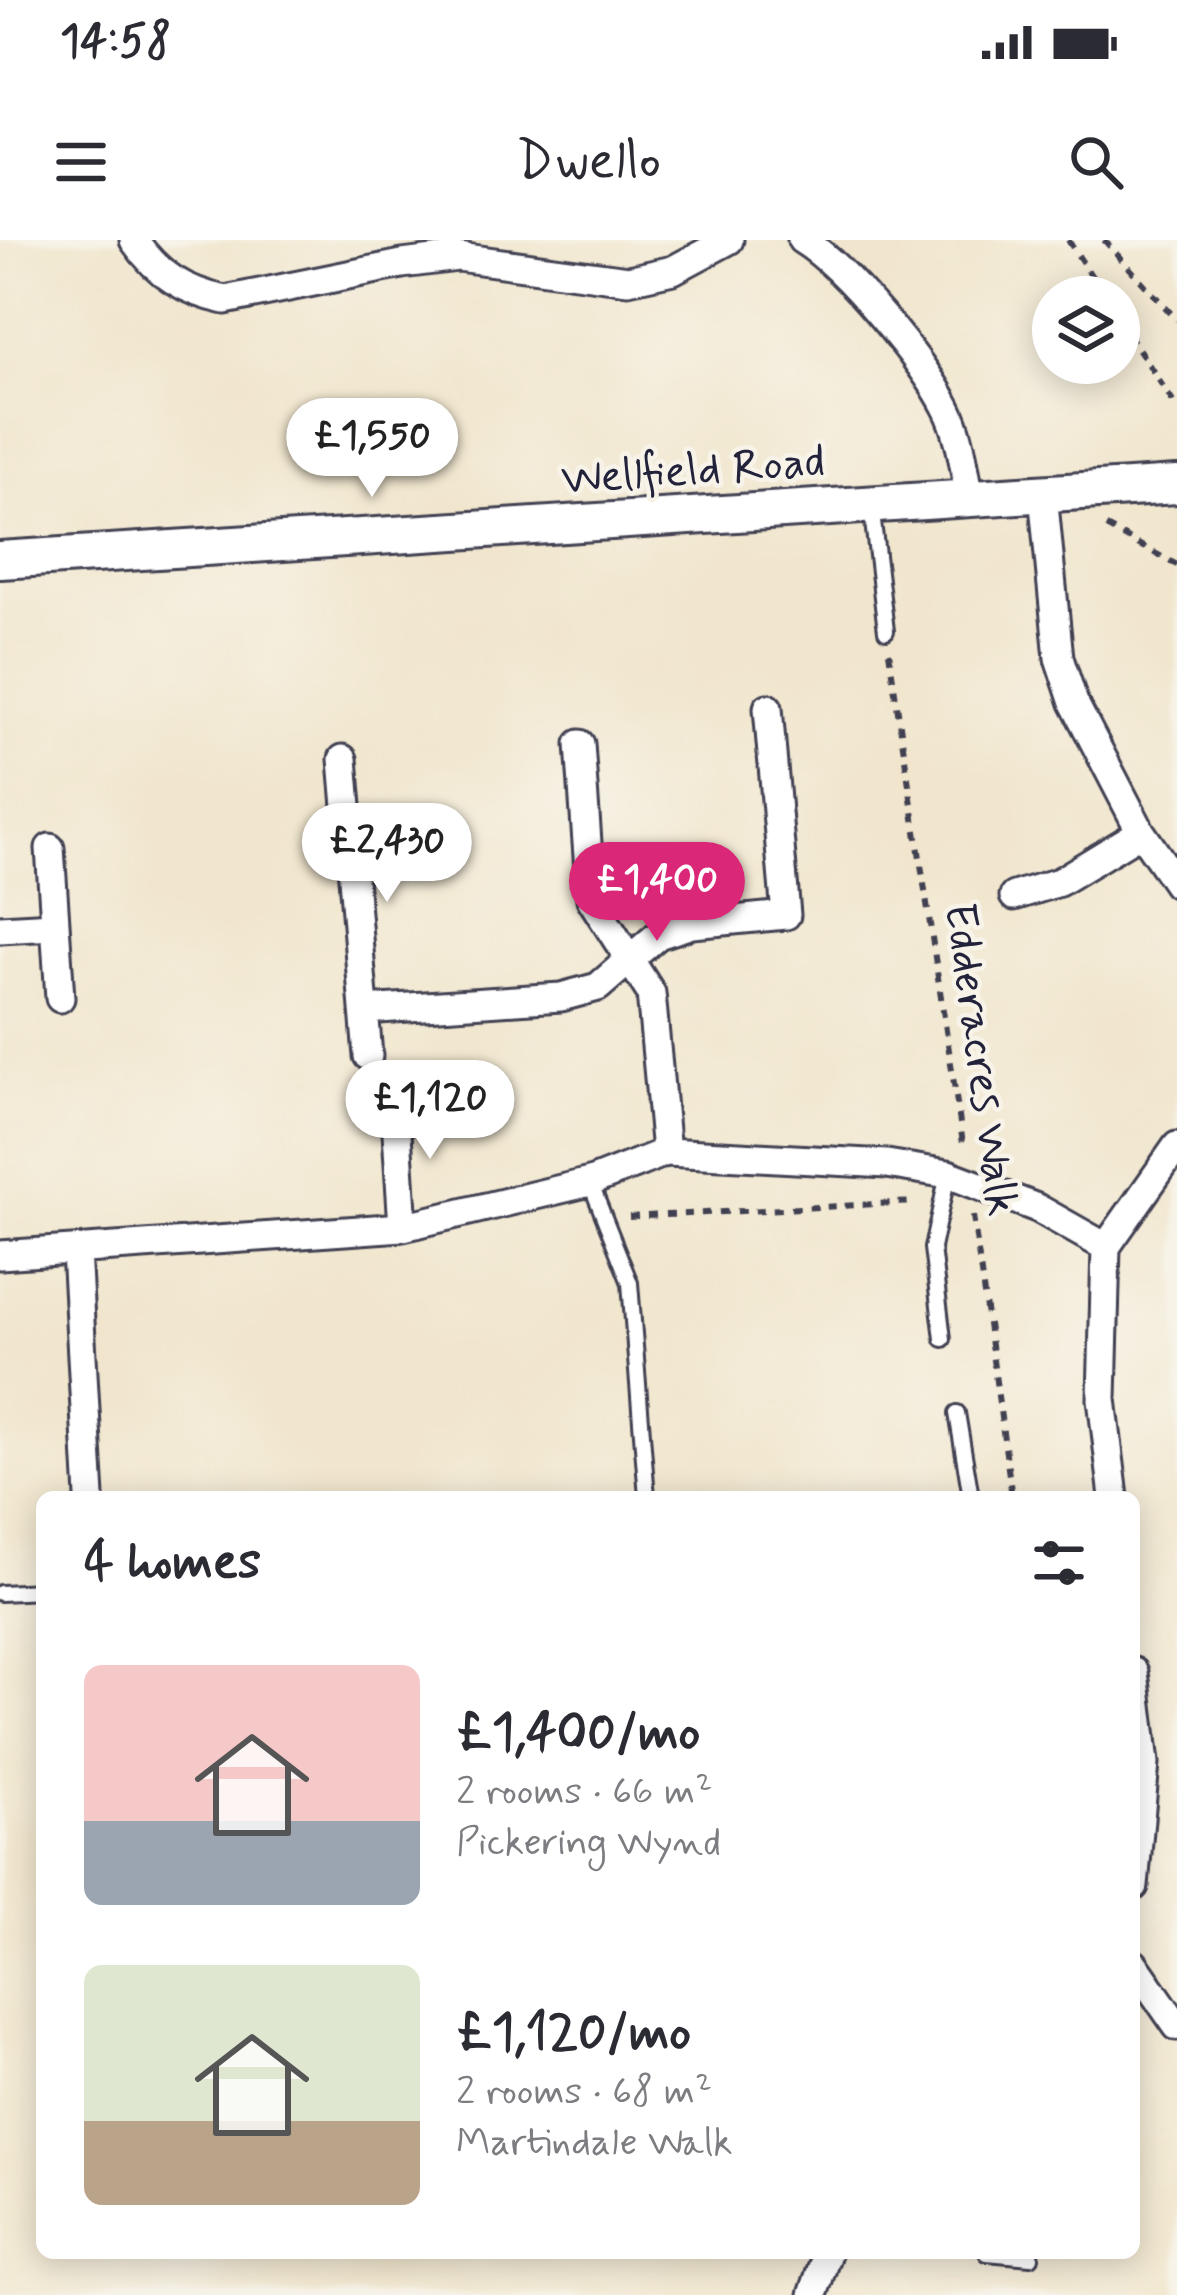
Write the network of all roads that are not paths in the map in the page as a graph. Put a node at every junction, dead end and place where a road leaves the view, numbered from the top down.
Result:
1 (134, 240) edge
2 (729, 240) edge
3 (802, 240) edge
4 (457, 249) edge
5 (1177, 485) edge
6 (1043, 494) junction
7 (970, 498) junction
8 (871, 505) junction
9 (0, 560) edge
10 (886, 631) road end
11 (768, 708) dead end
12 (580, 744) dead end
13 (343, 759) dead end
14 (1141, 832) junction
15 (50, 848) dead end
16 (1177, 884) edge
17 (1014, 896) dead end
18 (54, 926) junction
19 (0, 929) edge
20 (631, 962) junction
21 (60, 998) dead end
22 (364, 1010) junction
23 (368, 1056) dead end
24 (394, 1101) dead end
25 (1177, 1146) edge
26 (666, 1152) junction
27 (590, 1183) junction
28 (953, 1186) junction
29 (403, 1227) junction
30 (1106, 1247) junction
31 (76, 1251) junction
32 (0, 1255) edge
33 (944, 1339) dead end
34 (957, 1413) dead end
35 (90, 1491) edge
36 (647, 1491) edge
37 (970, 1491) edge
38 (1113, 1491) edge
39 (36, 1591) edge
40 (0, 1593) edge
41 (1140, 1722) edge
42 (1140, 1819) edge
43 (1140, 1973) edge
44 (1177, 2026) edge
45 (825, 2259) edge
46 (813, 2295) edge

1 - 4 street
2 - 4 street
3 - 7 street
5 - 6 street, Wellfield Road
6 - 7 street, Wellfield Road
6 - 14 street
7 - 8 street, Wellfield Road
8 - 9 street, Wellfield Road
8 - 10 lane
11 - 20 street
12 - 20 street
13 - 22 street
14 - 16 street
14 - 17 street
15 - 18 street
18 - 19 street
18 - 21 street
20 - 22 street
20 - 26 street
22 - 23 street
24 - 29 street
25 - 30 street
26 - 27 street
26 - 28 street
27 - 29 street
27 - 36 lane
28 - 30 street
28 - 33 lane
29 - 31 street
30 - 38 street
31 - 32 street
31 - 35 street
34 - 37 lane
39 - 40 lane
41 - 42 street
43 - 44 street
45 - 46 street

